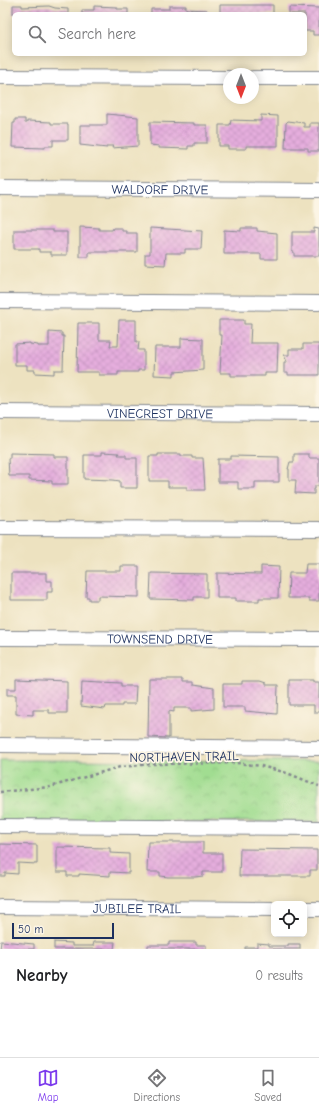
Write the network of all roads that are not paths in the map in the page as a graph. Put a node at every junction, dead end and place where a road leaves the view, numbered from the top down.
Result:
1 (0, 77) edge
2 (223, 78) edge
3 (259, 78) edge
4 (319, 78) edge
5 (0, 188) edge
6 (319, 190) edge
7 (0, 300) edge
8 (319, 303) edge
9 (0, 412) edge
10 (319, 414) edge
11 (0, 528) edge
12 (319, 529) edge
13 (0, 638) edge
14 (319, 639) edge
15 (0, 745) edge
16 (319, 748) edge
17 (0, 826) edge
18 (319, 828) edge
19 (0, 907) edge
20 (271, 909) edge
21 (307, 909) edge
22 (319, 909) edge

1 - 2 street
3 - 4 street
5 - 6 street, WALDORF DRIVE
7 - 8 street
9 - 10 street, VINECREST DRIVE
11 - 12 street
13 - 14 street, TOWNSEND DRIVE
15 - 16 street
17 - 18 street
19 - 20 street, JUBILEE TRAIL
21 - 22 street

